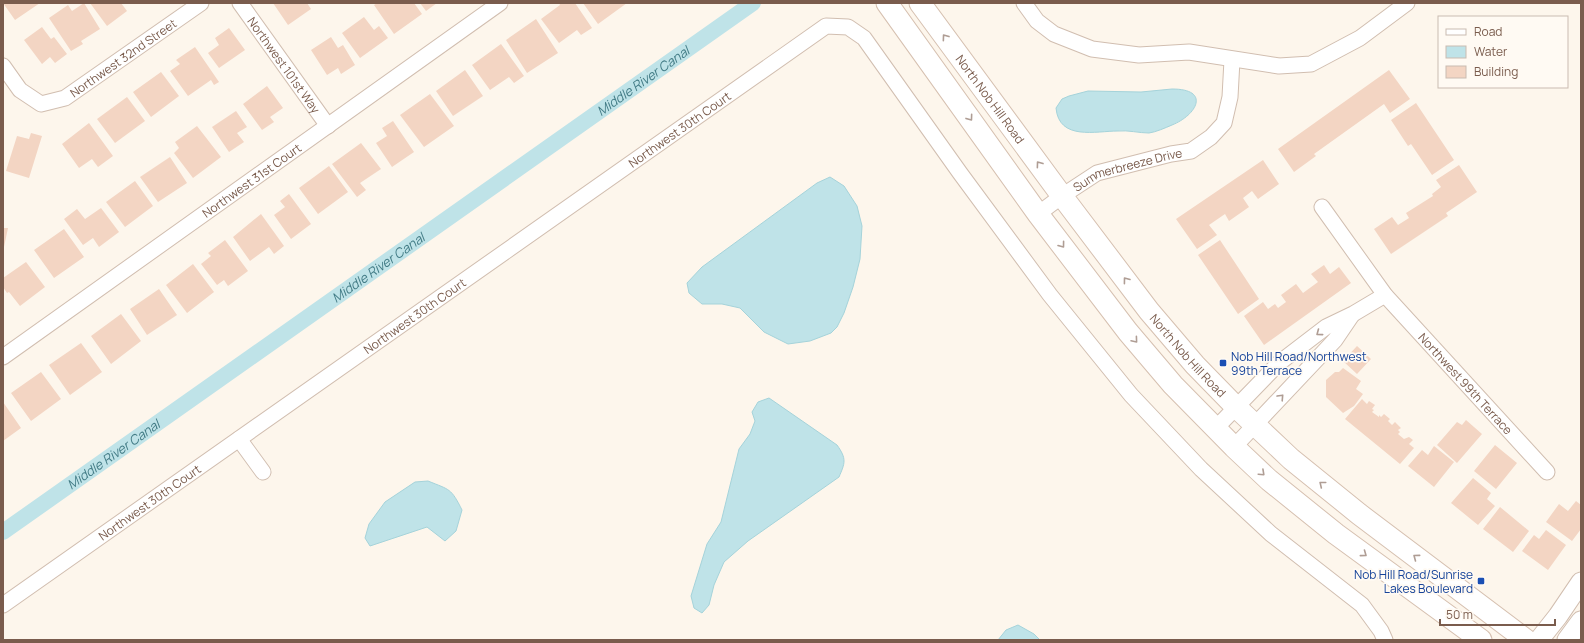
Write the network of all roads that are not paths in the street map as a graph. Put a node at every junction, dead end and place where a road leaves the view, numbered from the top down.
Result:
1 (201, 3) edge
2 (240, 3) edge
3 (500, 3) edge
4 (887, 3) edge
5 (920, 3) edge
6 (1024, 3) edge
7 (1407, 3) edge
8 (1232, 60) junction
9 (3, 66) edge
10 (328, 126) junction
11 (1062, 196) junction
12 (1322, 207) dead end
13 (1038, 214) junction
14 (1385, 295) junction
15 (1353, 314) junction
16 (3, 357) edge
17 (1236, 407) junction
18 (1254, 425) junction
19 (1215, 429) junction
20 (239, 439) junction
21 (1234, 447) junction
22 (263, 472) dead end
23 (1548, 472) dead end
24 (1581, 582) edge
25 (3, 605) edge
26 (1581, 621) edge
27 (1385, 640) edge
28 (1481, 640) edge
29 (1526, 640) edge
30 (1539, 640) edge
31 (1567, 640) edge

1 - 9 street, Northwest 32nd Street
2 - 10 street, Northwest 101st Way
3 - 10 street, Northwest 31st Court
4 -> 13 main road
11 -> 5 main road, North Nob Hill Road
6 - 8 street
7 - 8 street
8 - 11 street, Summerbreeze Drive
10 - 16 street, Northwest 31st Court
11 - 13 street, Summerbreeze Drive
17 -> 11 main road, North Nob Hill Road
12 - 14 street, Northwest 99th Terrace
13 -> 19 main road
14 - 15 street
14 - 23 street, Northwest 99th Terrace
15 -> 17 street
18 -> 15 street
17 - 18 main road, North Nob Hill Road
17 - 19 street
18 - 21 street
29 -> 18 main road, North Nob Hill Road
19 - 21 main road
20 - 22 street
20 - 25 street, Northwest 30th Court
20 - 27 street, Northwest 30th Court
21 -> 28 main road
24 - 30 street
26 - 31 street

